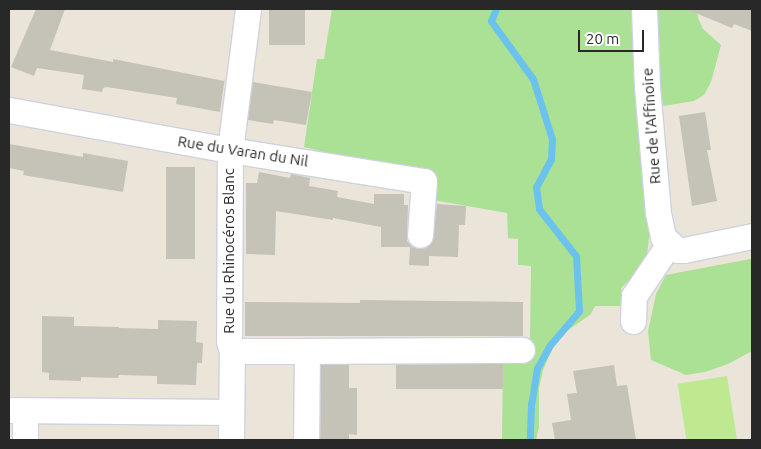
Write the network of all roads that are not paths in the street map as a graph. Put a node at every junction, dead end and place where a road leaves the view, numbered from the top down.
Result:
1 (248, 9) edge
2 (644, 9) edge
3 (9, 110) edge
4 (230, 150) junction
5 (420, 235) dead end
6 (752, 236) edge
7 (668, 243) junction
8 (633, 321) dead end
9 (522, 350) dead end
10 (232, 351) junction
11 (307, 351) junction
12 (17, 410) edge
13 (231, 412) junction
14 (25, 440) edge
15 (231, 440) edge
16 (306, 440) edge

1 - 4 street, Rue du Rhinocéros Blanc
2 - 7 street, Rue de l'Affinoire
3 - 4 street, Rue du Varan du Nil
4 - 5 street, Rue du Varan du Nil
4 - 10 street, Rue du Rhinocéros Blanc
6 - 7 street
7 - 8 street
9 - 11 street, Rue du Rhinocéros Blanc
10 - 11 street, Rue du Rhinocéros Blanc
10 - 13 street, Rue du Rhinocéros Blanc
11 - 16 street
12 - 13 street
12 - 14 street
13 - 15 street, Rue du Rhinocéros Blanc

